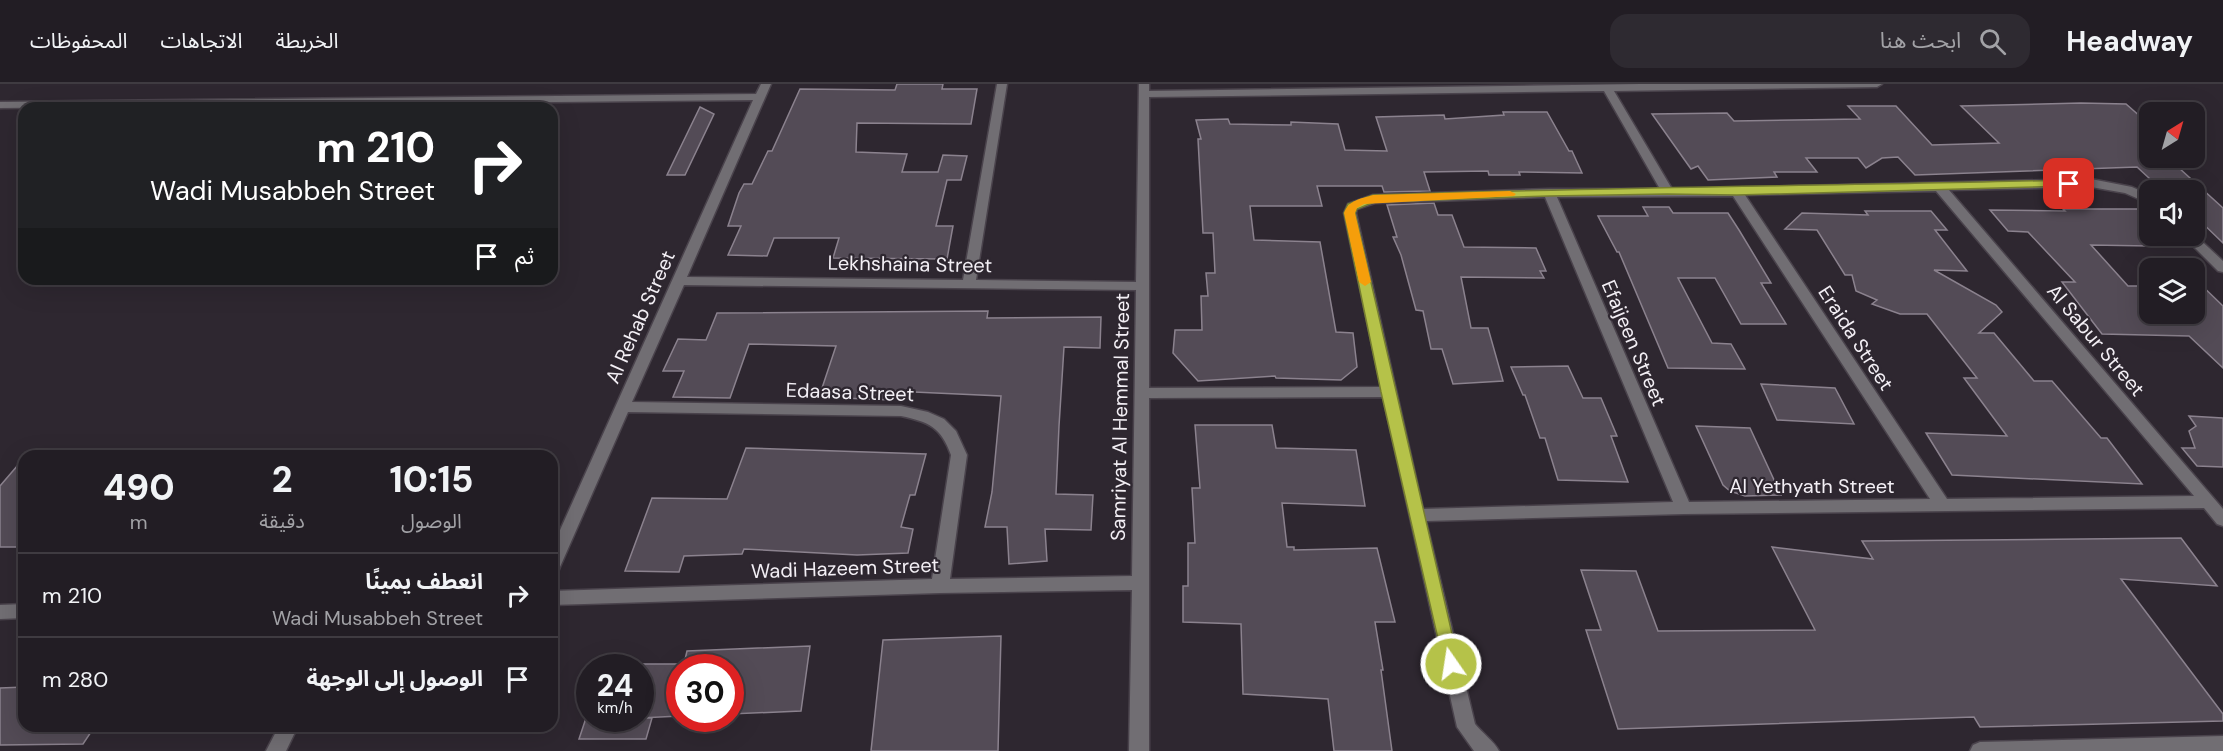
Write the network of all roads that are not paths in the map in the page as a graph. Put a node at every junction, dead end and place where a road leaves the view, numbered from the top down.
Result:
1 (1002, 84) edge
2 (1877, 84) edge
3 (1681, 85) edge
4 (1507, 87) edge
5 (1144, 89) edge
6 (1608, 89) junction
7 (763, 90) edge
8 (153, 102) edge
9 (0, 105) edge
10 (18, 105) edge
11 (1939, 186) junction
12 (1667, 190) junction
13 (1737, 192) junction
14 (1549, 193) junction
15 (2139, 195) edge
16 (2200, 246) edge
17 (2223, 268) edge
18 (678, 281) junction
19 (969, 285) junction
20 (1142, 286) junction
21 (1388, 392) junction
22 (1141, 393) junction
23 (622, 407) junction
24 (2208, 502) junction
25 (1943, 506) junction
26 (1684, 508) junction
27 (1416, 515) junction
28 (2223, 520) edge
29 (558, 553) edge
30 (1139, 583) junction
31 (940, 586) junction
32 (558, 598) edge
33 (18, 611) edge
34 (0, 612) edge
35 (286, 732) edge
36 (2223, 745) edge
37 (276, 751) edge
38 (1139, 751) edge
39 (1489, 751) edge
40 (1980, 751) edge

1 - 19 street
2 - 3 street
3 - 6 street
4 - 5 street
4 - 6 street
5 - 20 street, Samriyat Al Hemmal Street
6 - 12 street
7 - 8 street
7 - 18 street, Al Rehab Street
9 - 10 street
11 - 13 street
11 - 15 street
11 - 24 street, Al Sabur Street
12 - 13 street
12 - 14 street
13 - 25 street, Eraida Street
14 - 21 street
14 - 26 street, Efaijeen Street
16 - 17 street
18 - 19 street, Lekhshaina Street
18 - 23 street, Al Rehab Street
19 - 20 street, Lekhshaina Street
20 - 22 street, Samriyat Al Hemmal Street
21 - 22 street
21 - 27 street
22 - 30 street, Samriyat Al Hemmal Street
23 - 29 street, Al Rehab Street
23 - 31 street, Edaasa Street
24 - 25 street, Al Yethyath Street
24 - 28 street, Al Sabur Street
25 - 26 street, Al Yethyath Street
26 - 27 street, Al Yethyath Street
27 - 39 street
30 - 31 street, Wadi Hazeem Street
30 - 38 street, Samriyat Al Hemmal Street
31 - 32 street, Wadi Hazeem Street
33 - 34 street
35 - 37 street
36 - 40 street

